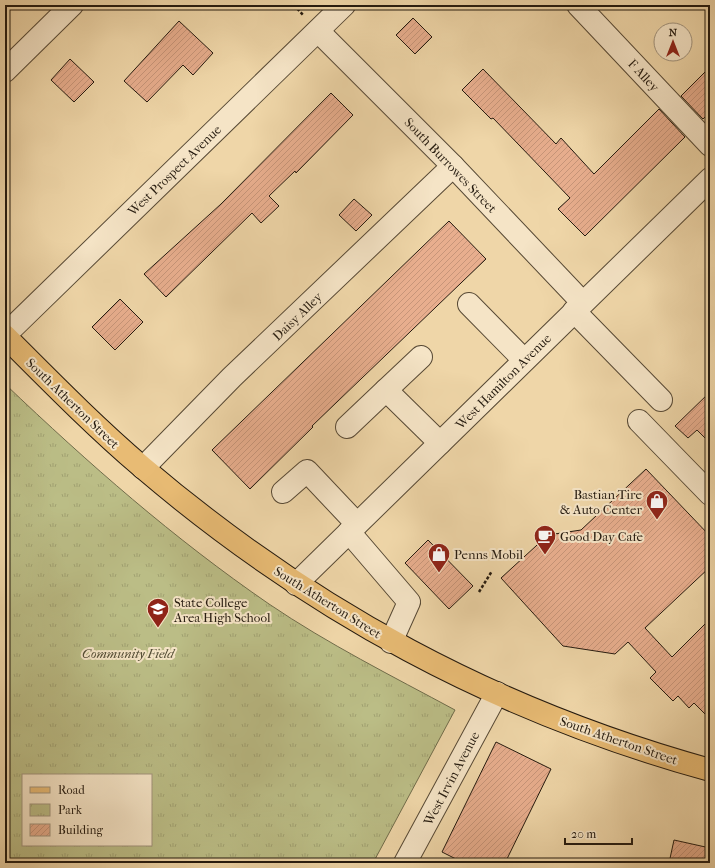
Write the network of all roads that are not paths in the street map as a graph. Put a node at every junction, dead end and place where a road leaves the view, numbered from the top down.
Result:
1 (72, 5) edge
2 (344, 5) edge
3 (578, 5) edge
4 (318, 30) junction
5 (5, 71) edge
6 (710, 145) edge
7 (453, 166) junction
8 (710, 179) edge
9 (469, 304) dead end
10 (578, 307) junction
11 (5, 336) edge
12 (421, 357) dead end
13 (524, 360) junction
14 (386, 390) junction
15 (661, 400) dead end
16 (639, 421) dead end
17 (348, 427) dead end
18 (440, 443) junction
19 (143, 468) junction
20 (284, 492) dead end
21 (710, 494) edge
22 (353, 528) junction
23 (296, 584) junction
24 (392, 642) junction
25 (497, 694) junction
26 (710, 770) edge
27 (406, 863) edge

1 - 5 street
2 - 4 street, West Prospect Avenue
3 - 6 street, F Alley
4 - 7 street, South Burrowes Street
4 - 11 street, West Prospect Avenue
7 - 10 street, South Burrowes Street
7 - 19 street, Daisy Alley
8 - 10 street, West Hamilton Avenue
9 - 13 street
10 - 13 street, West Hamilton Avenue
10 - 15 street, South Burrowes Street
11 - 19 main road, South Atherton Street
12 - 14 street
13 - 18 street, West Hamilton Avenue
14 - 17 street
14 - 18 street
16 - 21 street
18 - 22 street, West Hamilton Avenue
19 - 23 main road, South Atherton Street
20 - 22 street
22 - 23 street, West Hamilton Avenue
22 - 24 street
23 - 24 main road, South Atherton Street
24 - 25 main road, South Atherton Street
25 - 26 main road, South Atherton Street
25 - 27 street, West Irvin Avenue

